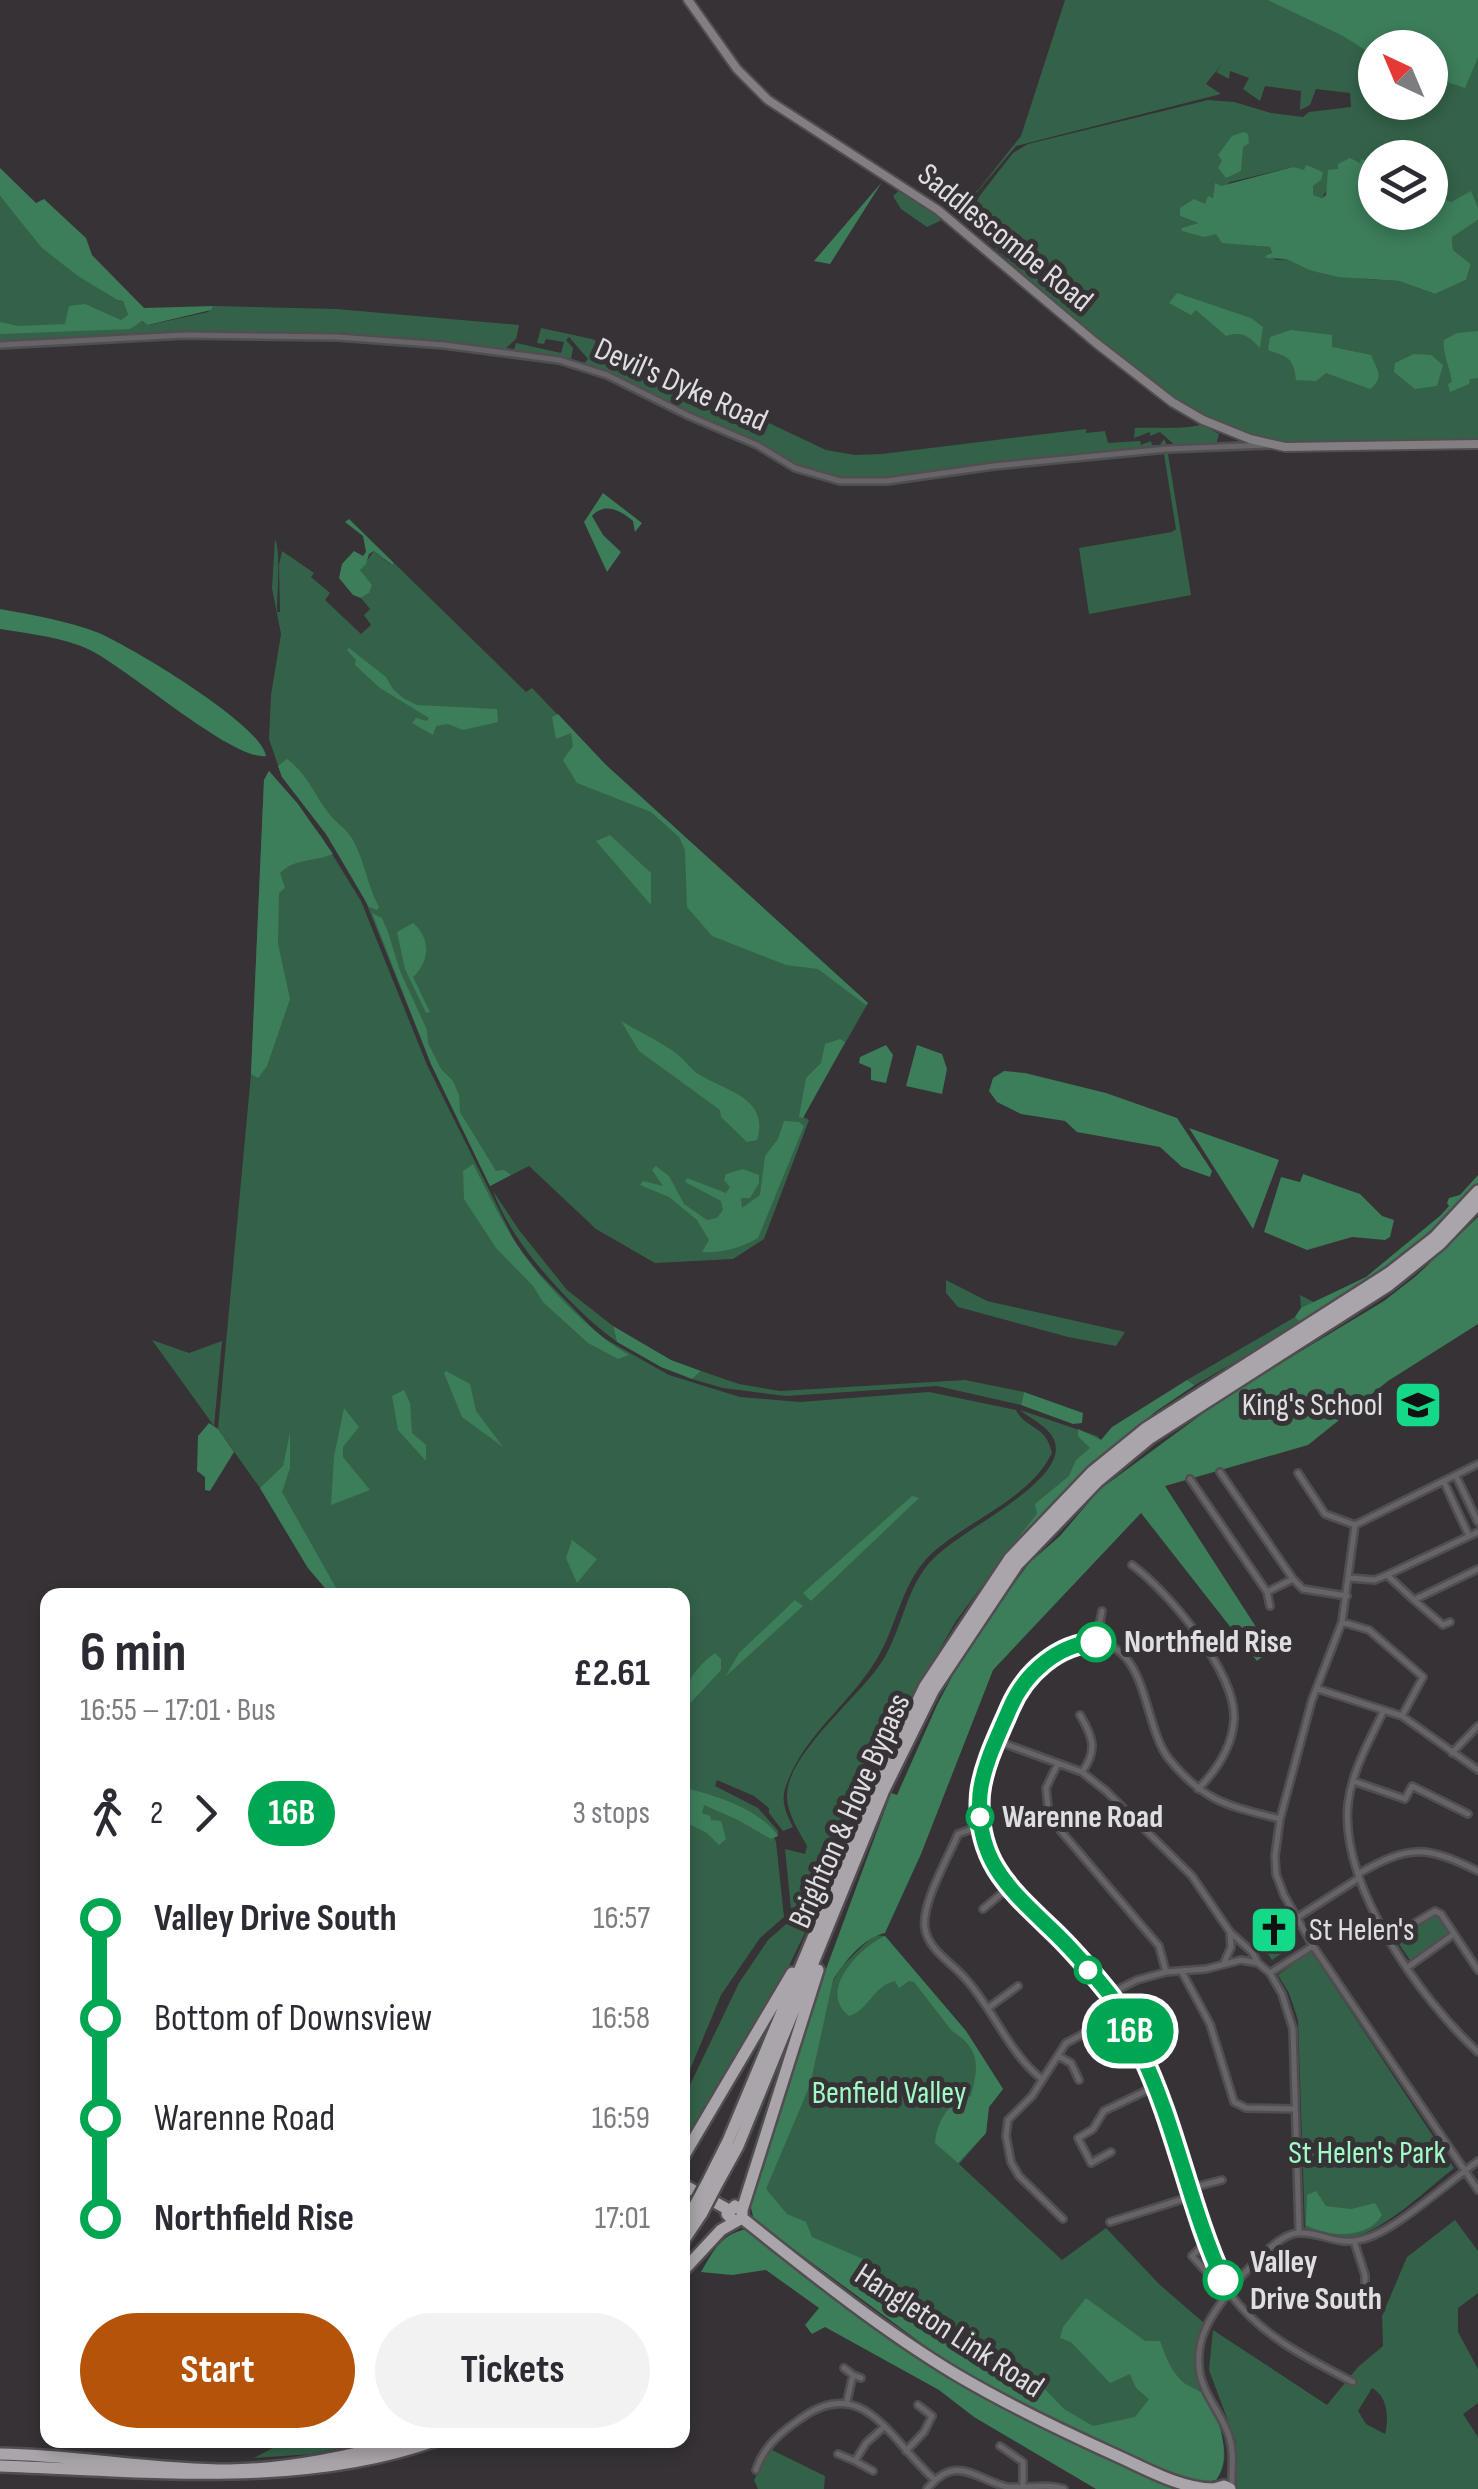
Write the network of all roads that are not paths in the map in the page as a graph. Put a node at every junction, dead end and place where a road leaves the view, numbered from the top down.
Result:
1 (688, 0) edge
2 (0, 345) edge
3 (1226, 430) junction
4 (1271, 444) junction
5 (1478, 444) edge
6 (1215, 448) junction
7 (1478, 1191) edge
8 (1478, 1204) edge
9 (1478, 1464) edge
10 (1220, 1472) dead end
11 (1298, 1473) dead end
12 (1456, 1476) junction
13 (1190, 1479) dead end
14 (1444, 1482) junction
15 (1478, 1522) edge
16 (1355, 1525) junction
17 (1474, 1534) edge
18 (1478, 1541) edge
19 (1132, 1566) dead end
20 (1478, 1569) edge
21 (1387, 1576) junction
22 (1349, 1578) junction
23 (1293, 1580) junction
24 (1267, 1592) junction
25 (1347, 1596) junction
26 (1414, 1600) junction
27 (1270, 1606) dead end
28 (1102, 1611) dead end
29 (1342, 1622) junction
30 (1450, 1622) dead end
31 (1096, 1642) junction
32 (1316, 1688) junction
33 (1384, 1710) junction
34 (1080, 1714) dead end
35 (1402, 1716) junction
36 (1478, 1726) edge
37 (997, 1741) junction
38 (1452, 1752) junction
39 (1058, 1763) junction
40 (1478, 1770) edge
41 (1082, 1772) junction
42 (1353, 1781) junction
43 (1198, 1789) junction
44 (1468, 1814) dead end
45 (1280, 1819) junction
46 (980, 1826) junction
47 (1478, 1871) edge
48 (1358, 1876) junction
49 (1008, 1888) junction
50 (840, 1899) junction
51 (983, 1910) dead end
52 (1297, 1917) junction
53 (817, 1928) junction
54 (1230, 1932) junction
55 (1454, 1934) junction
56 (1390, 1938) junction
57 (1313, 1946) junction
58 (1258, 1963) junction
59 (1224, 1964) junction
60 (1408, 1966) junction
61 (1478, 1970) edge
62 (1166, 1972) junction
63 (1182, 1972) junction
64 (1270, 1973) junction
65 (1018, 1986) dead end
66 (1109, 1994) junction
67 (988, 2008) junction
68 (1121, 2014) junction
69 (1478, 2052) edge
70 (1058, 2056) junction
71 (1042, 2080) junction
72 (1080, 2080) dead end
73 (1156, 2086) junction
74 (1294, 2109) junction
75 (690, 2144) edge
76 (1111, 2152) dead end
77 (1478, 2161) edge
78 (1464, 2172) junction
79 (1222, 2180) dead end
80 (713, 2182) junction
81 (1191, 2188) junction
82 (690, 2189) edge
83 (1478, 2190) edge
84 (1193, 2196) junction
85 (698, 2210) junction
86 (737, 2215) junction
87 (690, 2218) edge
88 (1063, 2220) dead end
89 (1110, 2222) dead end
90 (690, 2226) edge
91 (1299, 2232) junction
92 (1354, 2241) junction
93 (1207, 2242) junction
94 (690, 2263) edge
95 (1224, 2281) junction
96 (1228, 2292) junction
97 (1356, 2306) dead end
98 (844, 2368) dead end
99 (853, 2375) junction
100 (861, 2378) dead end
101 (1353, 2382) dead end
102 (847, 2401) junction
103 (918, 2404) dead end
104 (884, 2427) junction
105 (1000, 2446) dead end
106 (376, 2448) edge
107 (420, 2448) edge
108 (906, 2451) junction
109 (0, 2454) edge
110 (838, 2454) dead end
111 (854, 2461) junction
112 (0, 2466) edge
113 (756, 2470) dead end
114 (874, 2471) dead end
115 (1231, 2474) junction
116 (935, 2480) junction
117 (998, 2486) edge
118 (1023, 2488) edge
119 (1221, 2488) edge
120 (927, 2489) edge
121 (1064, 2489) edge
122 (1196, 2489) edge

1 - 3 street, Saddlescombe Road
2 - 6 street, Devil's Dyke Road
3 - 4 street, Saddlescombe Road
3 - 6 street
4 - 5 street, Devil's Dyke Road
4 - 6 street, Devil's Dyke Road
7 - 53 highway, Brighton & Hove Bypass
8 - 50 highway, Brighton & Hove Bypass
9 - 12 street
10 - 23 street
11 - 16 street
12 - 14 street
12 - 15 street
13 - 24 street
14 - 16 street
14 - 17 street
16 - 22 street
17 - 18 street
17 - 21 street
19 - 43 street
20 - 26 street
21 - 22 street
21 - 26 street
22 - 25 street
23 - 24 street
23 - 25 street
24 - 27 street
25 - 29 street
26 - 30 street
28 - 31 street
29 - 32 street
29 - 35 street
31 - 37 street
31 - 43 street
32 - 33 street
32 - 45 street
33 - 35 street
33 - 42 street
34 - 41 street
35 - 38 street
36 - 38 street
37 - 39 street
37 - 46 street
38 - 40 street
39 - 41 street
39 - 62 street
41 - 54 street
42 - 44 street
42 - 48 street
43 - 45 street
45 - 52 street
46 - 49 street
46 - 67 street
47 - 48 street
48 - 52 street
48 - 56 street
49 - 51 street
49 - 66 street
50 - 80 highway, Brighton & Hove Bypass
50 - 86 highway
52 - 57 street
53 - 75 highway
53 - 80 highway, Brighton & Hove Bypass
54 - 58 street
54 - 59 street
55 - 56 street
55 - 60 street
55 - 61 street
56 - 60 street
57 - 64 street
57 - 78 street
58 - 59 street
58 - 64 street
59 - 63 street
60 - 69 street
62 - 63 street
62 - 66 street
63 - 74 street
64 - 74 street
65 - 67 street
66 - 68 street
67 - 71 street
68 - 70 street
68 - 73 street
70 - 71 street
70 - 72 street
71 - 88 street
73 - 76 street
73 - 81 street
74 - 91 street
77 - 78 street
78 - 83 street
78 - 92 street
79 - 81 street
80 - 85 highway, Brighton & Hove Bypass, bridge
81 - 84 street
82 - 86 highway, Hangleton Link Road
84 - 89 street
84 - 93 street
85 - 87 highway, Brighton & Hove Bypass
85 - 90 highway, Brighton & Hove Bypass
86 - 94 highway
86 - 122 highway, Hangleton Link Road
91 - 92 street
91 - 96 street
92 - 97 street
93 - 95 street
93 - 95 street
95 - 96 street
96 - 101 street
96 - 115 street
98 - 99 street
99 - 100 street
99 - 102 street
102 - 104 street
102 - 113 street
103 - 108 street
104 - 108 street
104 - 111 street
105 - 118 street
106 - 109 highway
107 - 112 highway
108 - 116 street
110 - 111 street
111 - 114 street
115 - 119 street
115 - 119 street
116 - 117 street
116 - 120 street
117 - 118 street
118 - 121 street
119 - 122 highway, Hangleton Link Road

